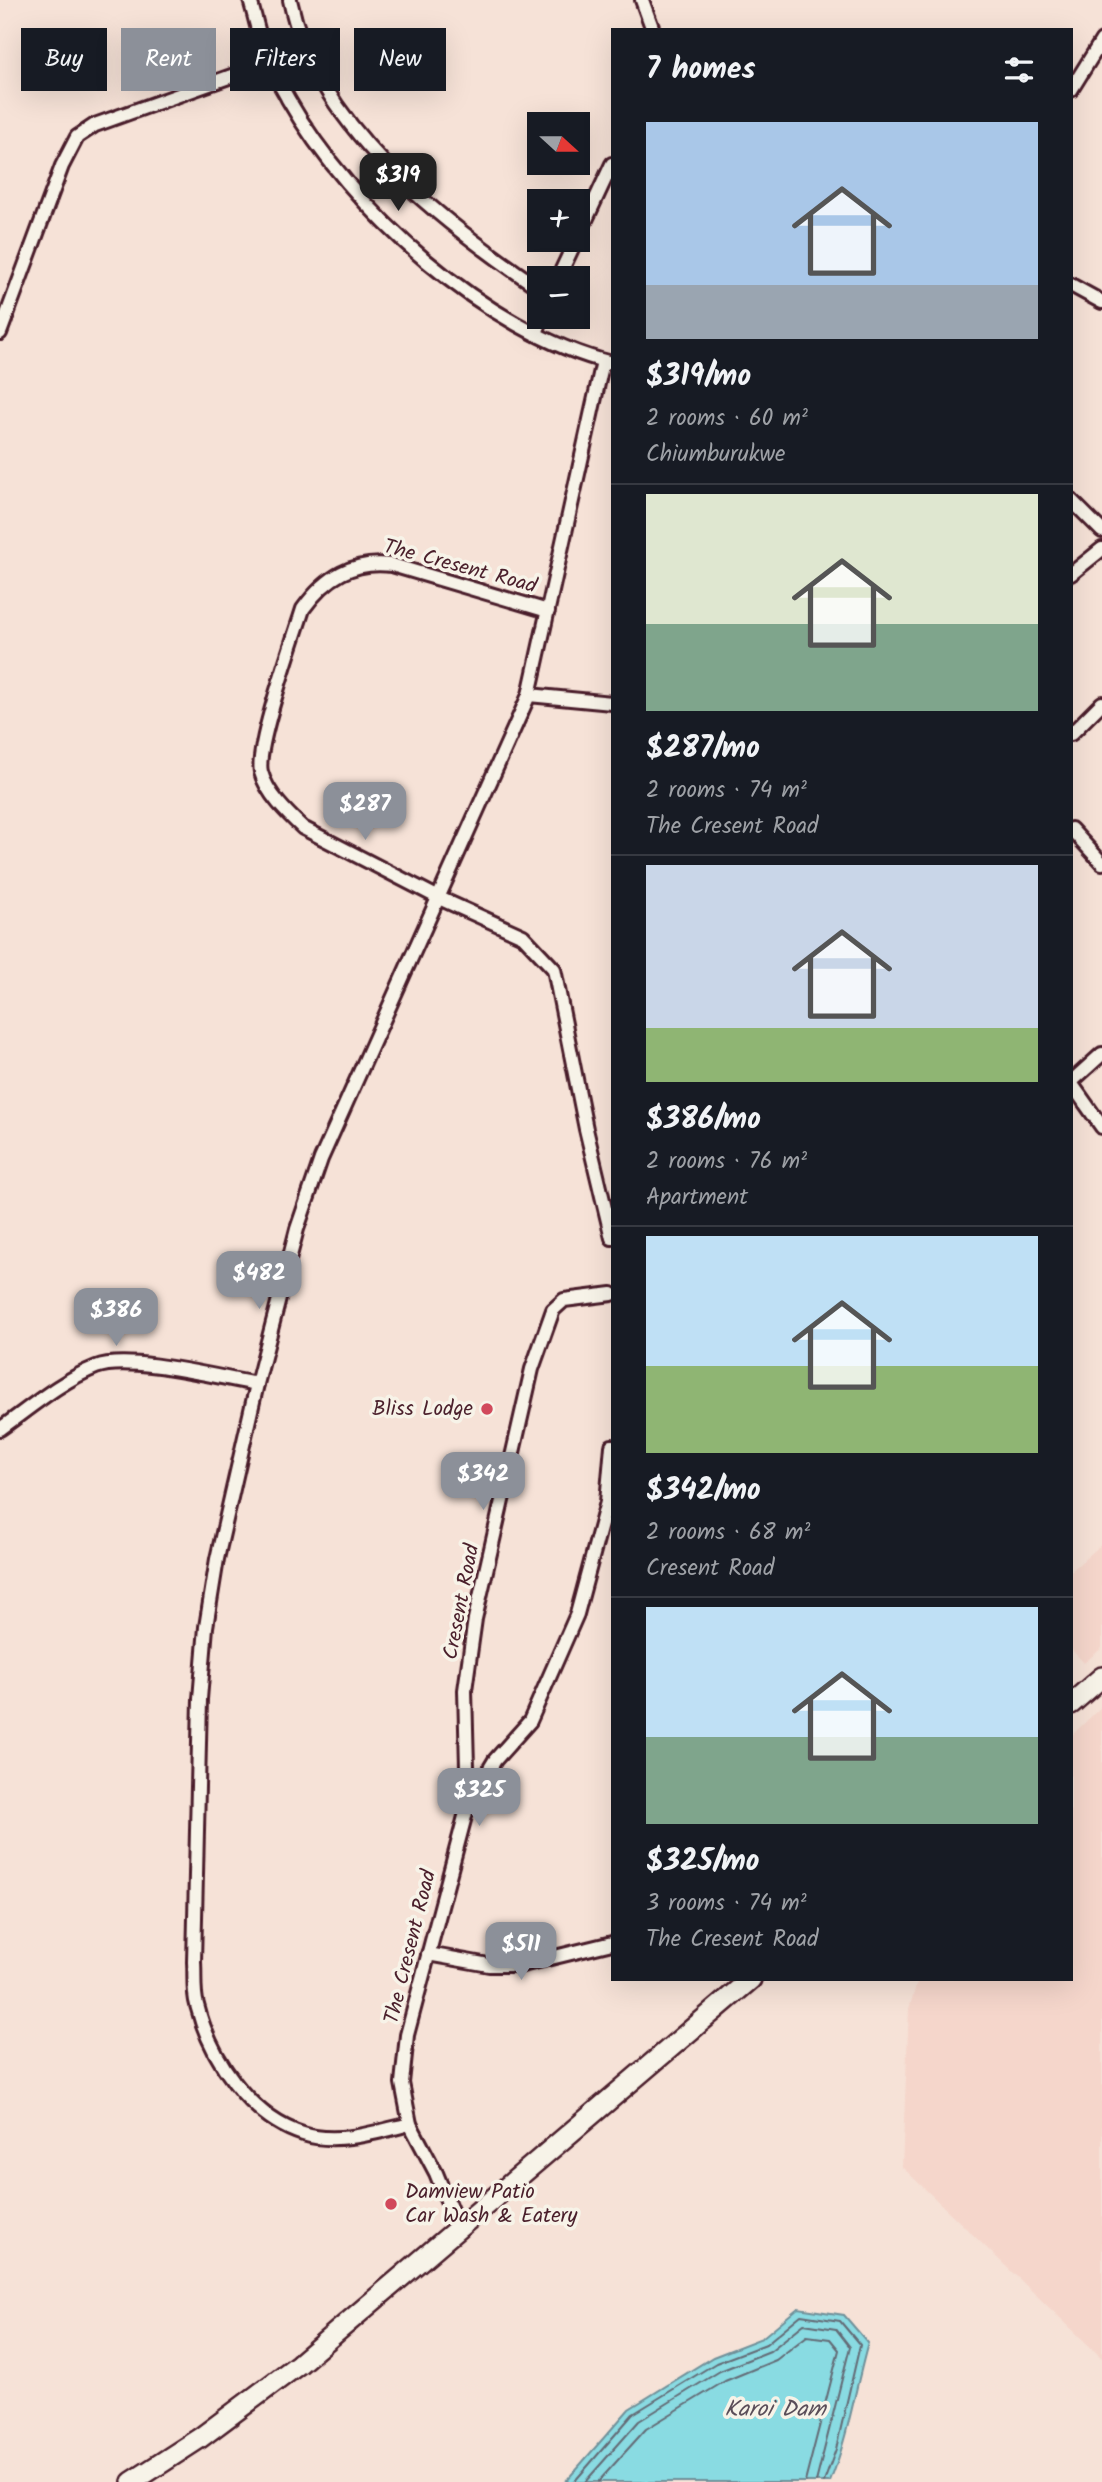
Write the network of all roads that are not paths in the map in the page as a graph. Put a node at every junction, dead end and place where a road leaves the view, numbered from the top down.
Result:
1 (250, 0) edge
2 (290, 0) edge
3 (642, 0) edge
4 (258, 28) edge
5 (652, 28) edge
6 (1102, 40) edge
7 (230, 77) edge
8 (1073, 87) edge
9 (284, 91) edge
10 (611, 166) edge
11 (590, 211) edge
12 (527, 280) edge
13 (1073, 286) edge
14 (1102, 302) edge
15 (538, 329) edge
16 (0, 333) edge
17 (536, 334) junction
18 (608, 362) edge
19 (1073, 502) edge
20 (1102, 531) edge
21 (1102, 549) edge
22 (1073, 571) edge
23 (548, 611) junction
24 (529, 695) junction
25 (611, 703) edge
26 (1102, 703) edge
27 (1073, 732) edge
28 (1073, 831) edge
29 (1102, 863) edge
30 (439, 898) junction
31 (1102, 1054) edge
32 (1073, 1081) edge
33 (1073, 1086) edge
34 (1102, 1127) edge
35 (611, 1234) edge
36 (611, 1294) edge
37 (257, 1384) junction
38 (0, 1429) edge
39 (611, 1458) edge
40 (1102, 1677) edge
41 (1073, 1702) edge
42 (468, 1805) junction
43 (611, 1943) edge
44 (428, 1954) junction
45 (749, 1981) edge
46 (410, 2124) junction
47 (459, 2230) junction
48 (132, 2482) edge

1 - 4 street
2 - 12 street
3 - 5 street
6 - 8 street
7 - 16 street
9 - 17 street
10 - 11 street
13 - 14 street
15 - 17 street
17 - 18 street
18 - 23 street
19 - 20 street
21 - 22 street
23 - 24 street
23 - 30 street, The Cresent Road
24 - 25 street
24 - 30 street
26 - 27 street
28 - 29 street
30 - 35 street, The Cresent Road
30 - 37 street
31 - 32 street
33 - 34 street
36 - 42 street, Cresent Road
37 - 38 street
37 - 46 street
39 - 42 street, The Cresent Road
40 - 41 highway
42 - 44 street, The Cresent Road
43 - 44 street
44 - 46 street, The Cresent Road
45 - 47 highway
46 - 47 street, The Cresent Road
47 - 48 highway

